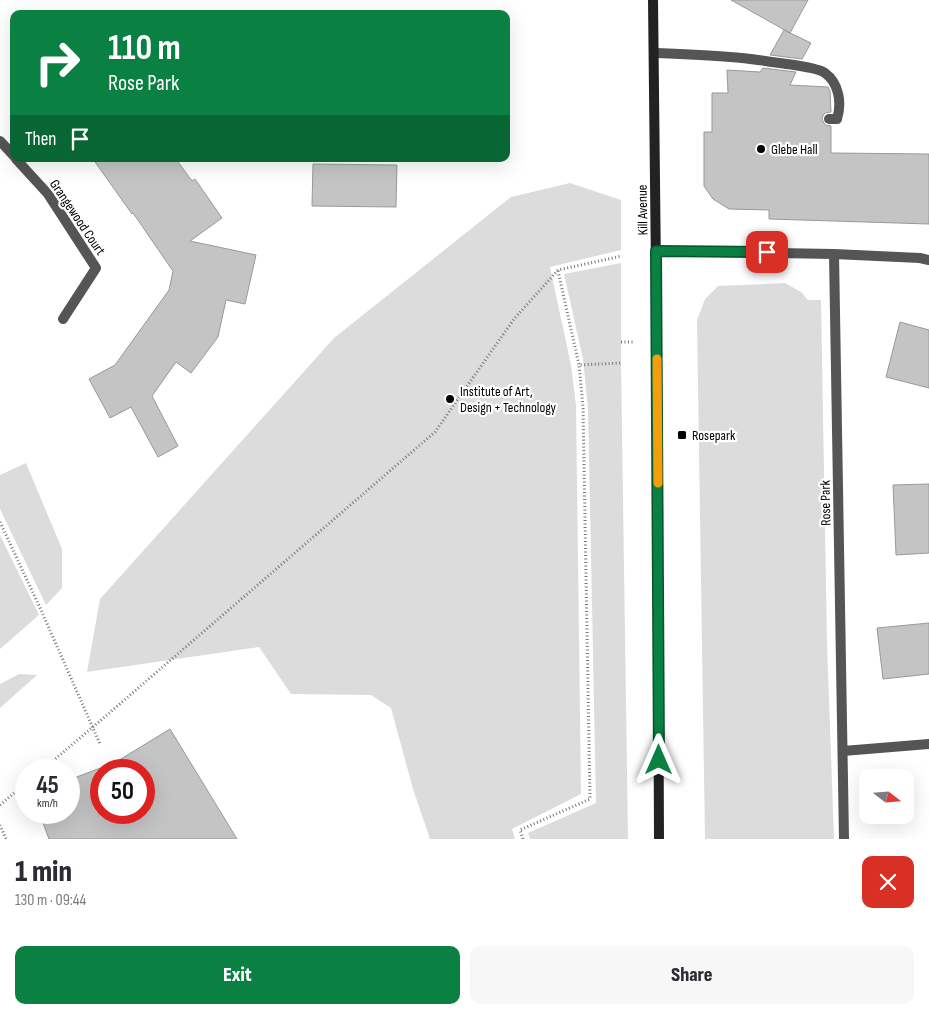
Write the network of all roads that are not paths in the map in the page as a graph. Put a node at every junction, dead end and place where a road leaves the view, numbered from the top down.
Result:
1 (653, 0) edge
2 (654, 53) junction
3 (829, 119) dead end
4 (0, 141) edge
5 (10, 152) edge
6 (19, 162) edge
7 (656, 251) junction
8 (834, 254) junction
9 (929, 260) edge
10 (63, 318) dead end
11 (929, 744) edge
12 (844, 751) junction
13 (659, 839) edge
14 (844, 839) edge

1 - 2 main road, Kill Avenue
2 - 3 street
2 - 7 main road, Kill Avenue
4 - 5 street, Grangewood Court
6 - 10 street, Grangewood Court
7 - 8 street
7 - 13 main road, Kill Avenue
8 - 9 street
8 - 12 street, Rose Park
11 - 12 street
12 - 14 street, Rose Park

